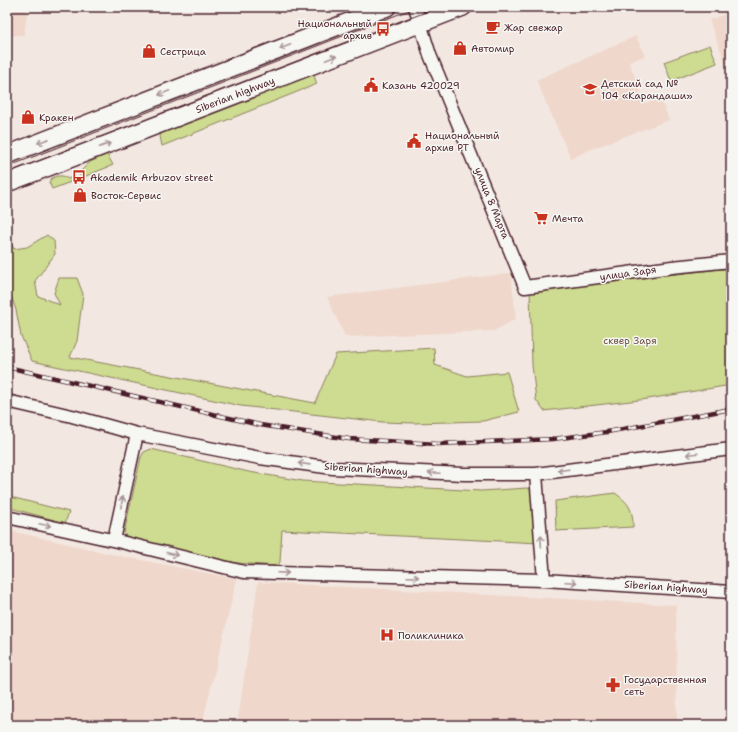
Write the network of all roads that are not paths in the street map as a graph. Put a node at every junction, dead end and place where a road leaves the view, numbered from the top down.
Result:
1 (386, 7) edge
2 (415, 7) edge
3 (463, 7) edge
4 (421, 23) junction
5 (7, 155) edge
6 (7, 182) edge
7 (731, 261) edge
8 (525, 287) joint
9 (7, 401) edge
10 (137, 434) junction
11 (731, 449) edge
12 (536, 474) junction
13 (7, 517) edge
14 (114, 540) junction
15 (544, 580) junction
16 (731, 592) edge

1 -> 5 main road
2 - 4 street, улица 8 Марта
3 - 4 main road, Siberian highway
6 -> 4 main road, Siberian highway
4 - 8 street, улица 8 Марта
7 - 8 street, улица Заря
9 - 10 street, Siberian highway
12 -> 10 street, Siberian highway
14 -> 10 street
11 -> 12 street, Siberian highway
15 -> 12 street
13 -> 14 street, Siberian highway
14 -> 15 street, Siberian highway
15 -> 16 street, Siberian highway

